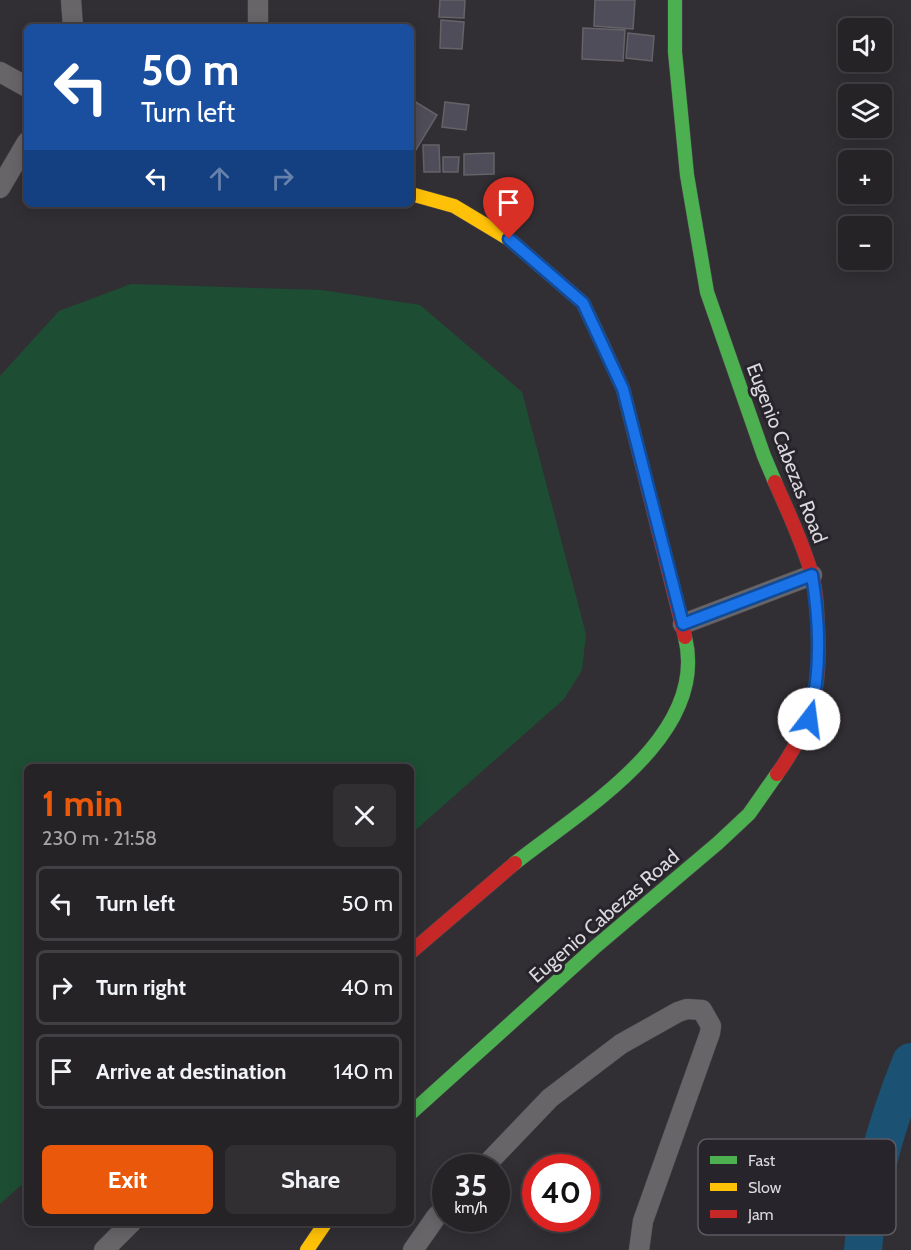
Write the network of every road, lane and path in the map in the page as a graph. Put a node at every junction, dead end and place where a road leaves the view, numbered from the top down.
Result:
1 (71, 0) edge
2 (258, 0) edge
3 (675, 0) edge
4 (73, 24) edge
5 (258, 24) edge
6 (0, 72) edge
7 (24, 85) edge
8 (24, 147) edge
9 (0, 188) edge
10 (414, 196) edge
11 (812, 575) junction
12 (683, 624) junction
13 (414, 949) edge
14 (414, 1110) edge
15 (496, 1154) edge
16 (432, 1223) edge
17 (128, 1226) edge
18 (323, 1226) edge
19 (104, 1250) edge
20 (307, 1250) edge
21 (413, 1250) edge
22 (639, 1250) edge

1 - 4 street
2 - 5 street
3 - 11 street, Eugenio Cabezas Road
6 - 7 street
8 - 9 street
10 - 12 street
11 - 12 street
11 - 14 street, Eugenio Cabezas Road
12 - 13 street
15 - 22 street
16 - 21 street
17 - 19 street
18 - 20 street

